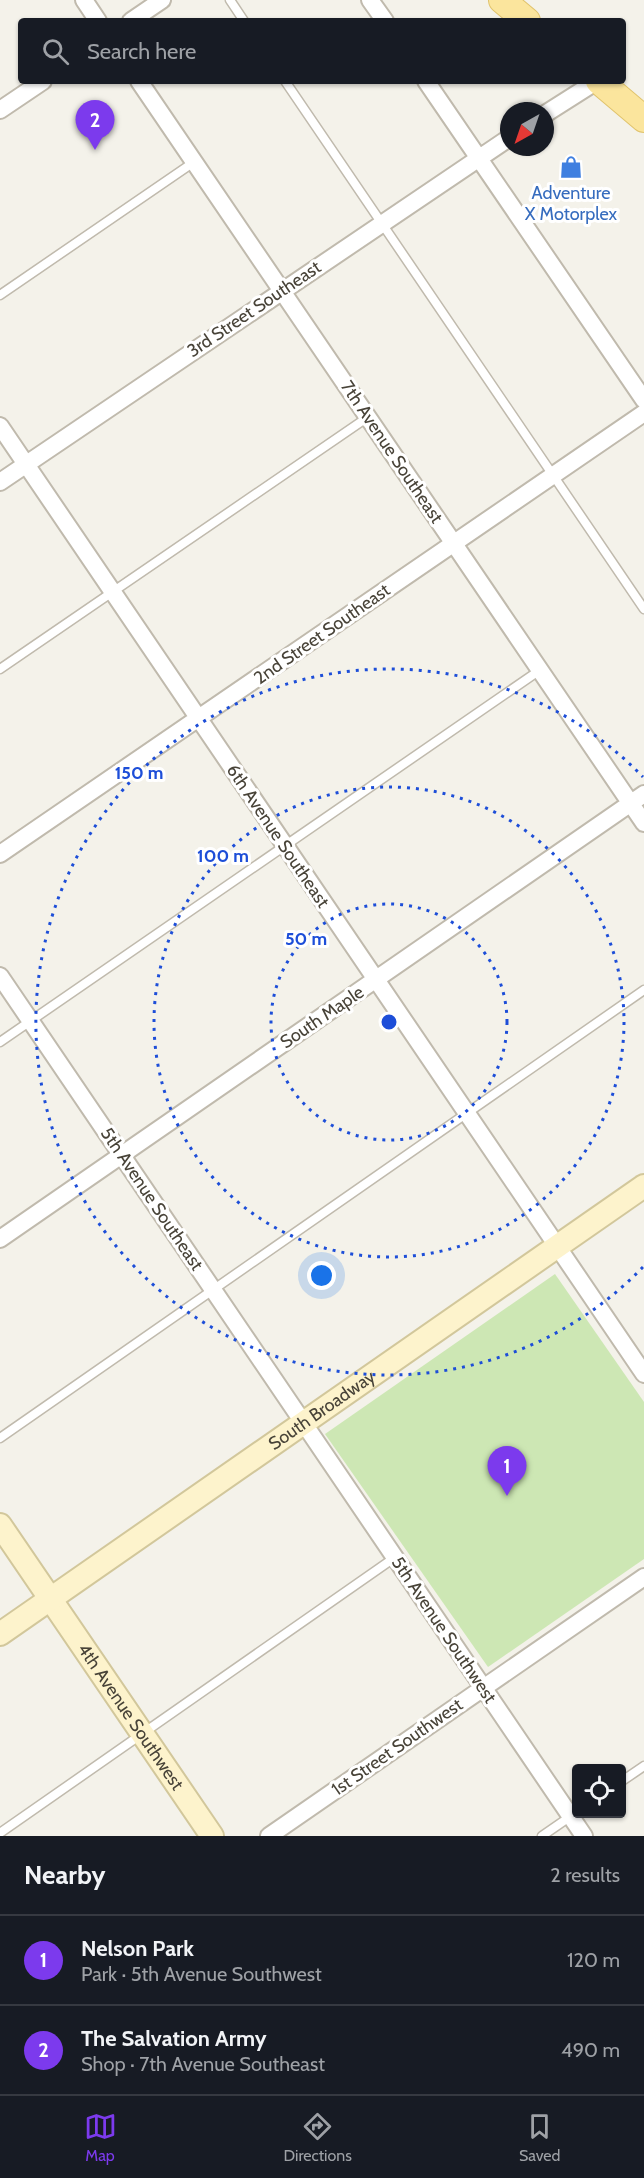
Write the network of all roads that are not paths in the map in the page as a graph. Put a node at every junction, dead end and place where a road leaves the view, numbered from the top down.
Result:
1 (84, 0) edge
2 (162, 0) edge
3 (230, 0) edge
4 (370, 0) edge
5 (502, 0) edge
6 (96, 18) edge
7 (135, 18) edge
8 (242, 18) edge
9 (383, 18) edge
10 (523, 18) edge
11 (39, 84) edge
12 (141, 84) edge
13 (287, 84) edge
14 (428, 84) edge
15 (593, 84) edge
16 (602, 84) edge
17 (554, 108) edge
18 (0, 110) edge
19 (644, 119) edge
20 (500, 144) edge
21 (479, 157) junction
22 (194, 162) junction
23 (381, 223) junction
24 (281, 290) junction
25 (0, 295) edge
26 (644, 400) edge
27 (644, 413) edge
28 (368, 417) junction
29 (0, 426) edge
30 (26, 464) junction
31 (553, 475) junction
32 (0, 482) edge
33 (453, 543) junction
34 (113, 591) junction
35 (644, 609) edge
36 (0, 669) edge
37 (540, 670) junction
38 (199, 719) junction
39 (637, 798) edge
40 (644, 823) edge
41 (285, 847) junction
42 (0, 854) edge
43 (0, 976) edge
44 (375, 981) junction
45 (644, 990) edge
46 (30, 1021) junction
47 (0, 1042) edge
48 (466, 1113) junction
49 (122, 1154) junction
50 (644, 1186) edge
51 (0, 1239) edge
52 (556, 1246) junction
53 (213, 1289) junction
54 (644, 1374) edge
55 (303, 1424) junction
56 (0, 1438) edge
57 (0, 1525) edge
58 (394, 1558) junction
59 (644, 1577) edge
60 (51, 1599) junction
61 (0, 1634) edge
62 (483, 1688) junction
63 (142, 1734) junction
64 (644, 1766) edge
65 (626, 1778) edge
66 (572, 1811) edge
67 (572, 1815) edge
68 (576, 1818) edge
69 (0, 1833) edge
70 (212, 1836) edge
71 (269, 1836) edge
72 (542, 1836) edge
73 (584, 1836) edge

1 - 6 street
2 - 7 street
3 - 8 lane
4 - 9 street
5 - 10 main road
11 - 18 street
12 - 22 street, 7th Avenue Southeast
13 - 23 lane
14 - 21 street
15 - 17 street
16 - 19 main road
20 - 21 street, 3rd Street Southeast
21 - 23 street, 3rd Street Southeast
21 - 26 street
22 - 24 street, 7th Avenue Southeast
22 - 25 lane
23 - 24 street, 3rd Street Southeast
23 - 31 lane
24 - 28 street, 7th Avenue Southeast
24 - 30 street, 3rd Street Southeast
27 - 31 street, 2nd Street Southeast
28 - 33 street, 7th Avenue Southeast
28 - 34 lane
29 - 30 street, 6th Avenue Southeast
30 - 32 street, 3rd Street Southeast
30 - 34 street, 6th Avenue Southeast
31 - 33 street, 2nd Street Southeast
31 - 35 lane
33 - 37 street, 7th Avenue Southeast
33 - 38 street, 2nd Street Southeast
34 - 36 lane
34 - 38 street, 6th Avenue Southeast
37 - 39 street, 7th Avenue Southeast
37 - 41 lane
38 - 41 street, 6th Avenue Southeast
38 - 42 street, 2nd Street Southeast
39 - 40 street, 7th Avenue Southeast
39 - 44 street, South Maple
41 - 44 street, 6th Avenue Southeast
41 - 46 lane
43 - 46 street, 5th Avenue Southeast
44 - 48 street, 6th Avenue Southeast
44 - 49 street, South Maple
45 - 48 lane
46 - 47 lane
46 - 49 street, 5th Avenue Southeast
48 - 52 street, 6th Avenue Southeast
48 - 53 lane
49 - 51 street, South Maple
49 - 53 street, 5th Avenue Southeast
50 - 52 street, South Broadway
52 - 54 street, 6th Avenue Southeast
52 - 55 street, South Broadway
53 - 55 street, 5th Avenue Southeast
53 - 56 lane
55 - 58 street, 5th Avenue Southwest
55 - 60 street, South Broadway
57 - 60 street, 4th Avenue Southwest
58 - 62 street, 5th Avenue Southwest
58 - 63 lane
59 - 62 street, 1st Street Southwest
60 - 61 street, South Broadway
60 - 63 street, 4th Avenue Southwest
62 - 66 street, 5th Avenue Southwest
62 - 71 street, 1st Street Southwest
63 - 69 lane
63 - 70 street, 4th Avenue Southwest
64 - 65 lane
67 - 72 lane
68 - 73 street, 5th Avenue Southwest

